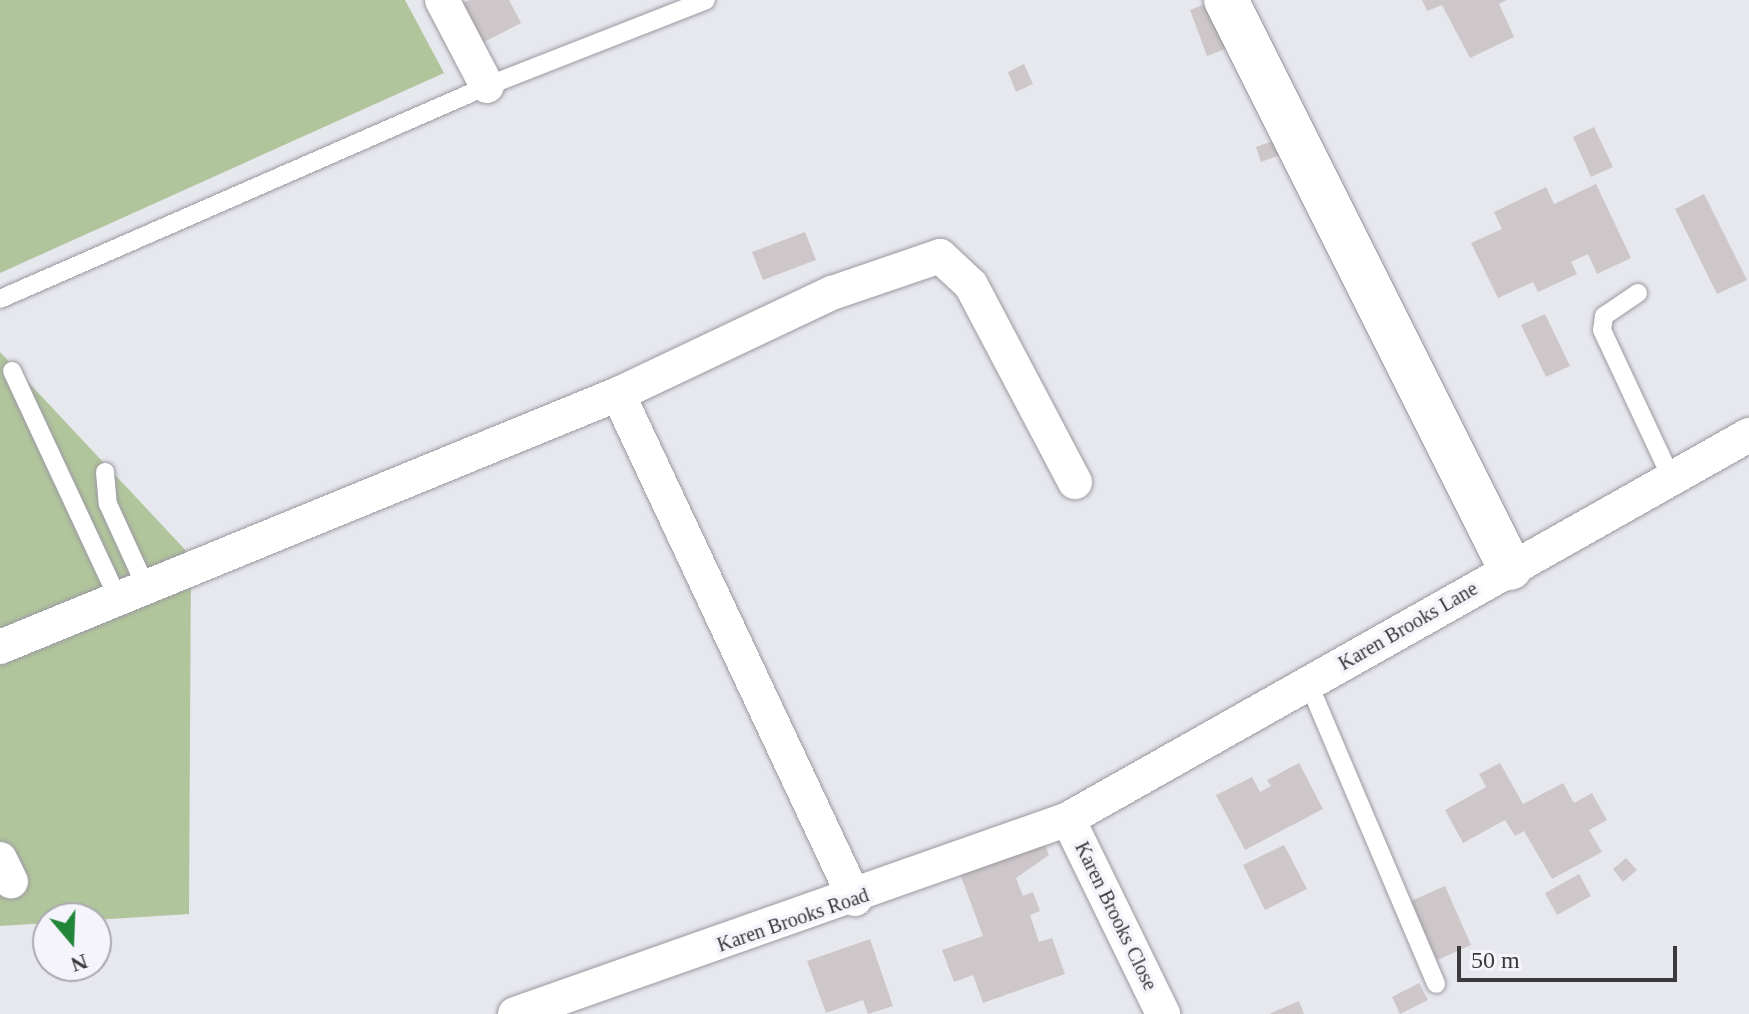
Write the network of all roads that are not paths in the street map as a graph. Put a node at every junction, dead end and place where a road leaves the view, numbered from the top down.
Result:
1 (442, 0) edge
2 (706, 0) edge
3 (1226, 0) edge
4 (487, 86) junction
5 (1638, 293) dead end
6 (0, 299) edge
7 (12, 371) dead end
8 (618, 394) junction
9 (1749, 435) edge
10 (105, 472) dead end
11 (1671, 477) junction
12 (1075, 482) dead end
13 (1510, 568) junction
14 (132, 593) junction
15 (0, 647) edge
16 (1308, 682) junction
17 (1068, 819) junction
18 (855, 899) junction
19 (1436, 984) dead end
20 (515, 1014) edge
21 (1163, 1014) edge

1 - 4 street
2 - 4 lane
3 - 13 street
4 - 6 lane
5 - 11 lane
7 - 14 lane
8 - 12 street
8 - 14 street
8 - 18 street
9 - 11 street, Karen Brooks Lane
10 - 14 lane
11 - 13 street, Karen Brooks Lane
13 - 16 street, Karen Brooks Lane
14 - 15 street
16 - 17 street, Karen Brooks Lane
16 - 19 lane
17 - 18 street, Karen Brooks Road
17 - 21 street, Karen Brooks Close
18 - 20 street, Karen Brooks Road

